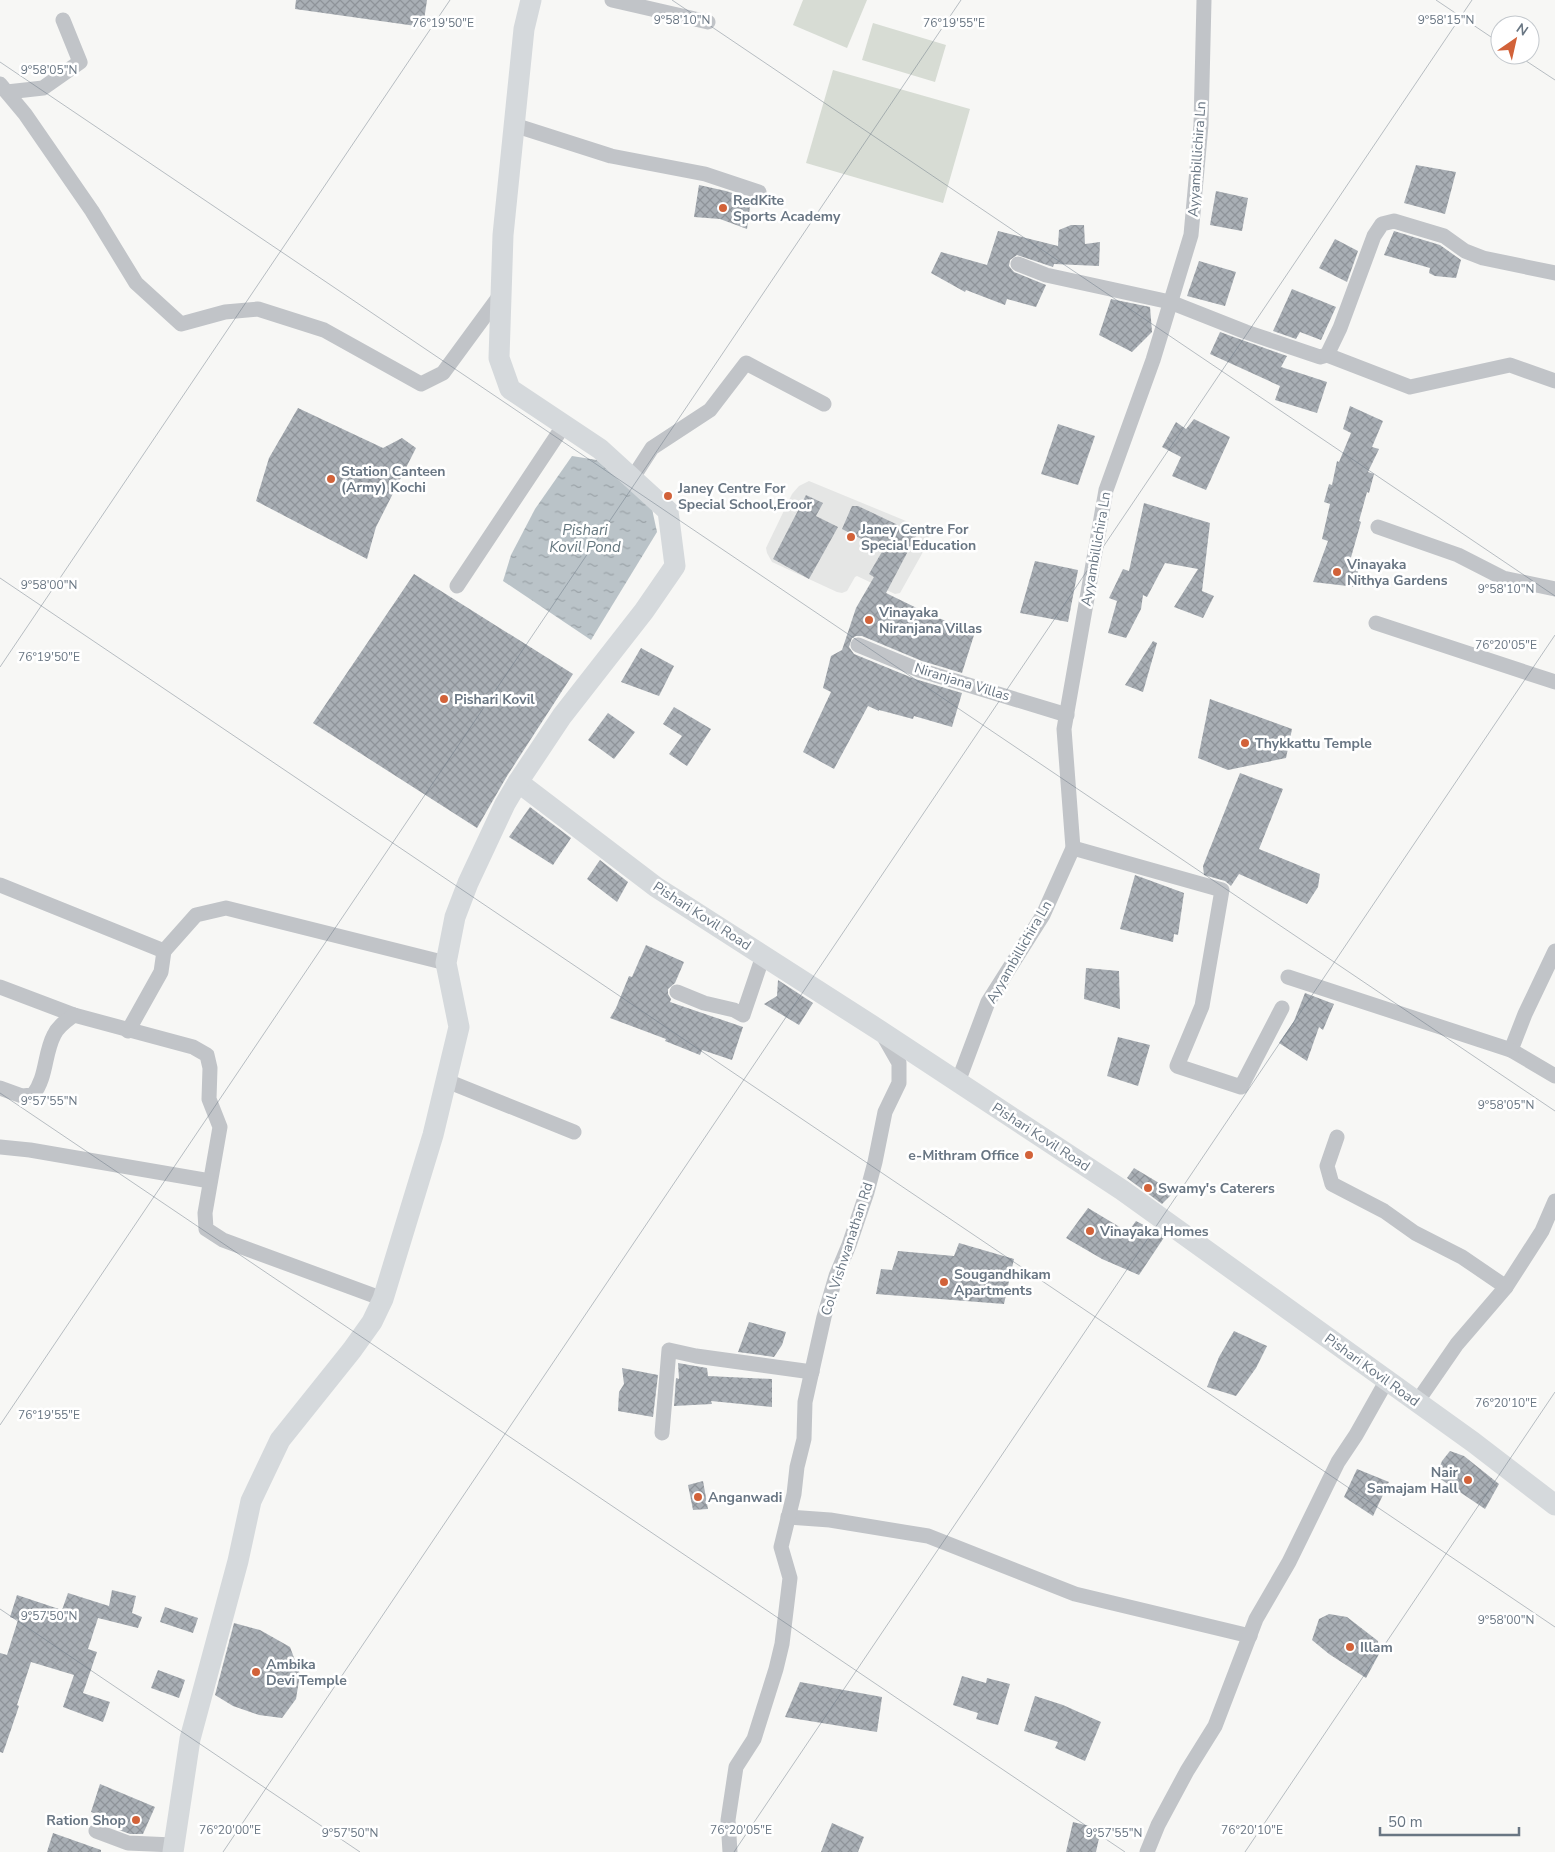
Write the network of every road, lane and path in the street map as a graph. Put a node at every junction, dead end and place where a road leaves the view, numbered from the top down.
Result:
1 (531, 0) edge
2 (612, 0) edge
3 (1204, 0) edge
4 (63, 20) dead end
5 (708, 22) dead end
6 (4, 88) edge
7 (514, 125) junction
8 (760, 192) dead end
9 (1018, 264) dead end
10 (1555, 273) edge
11 (501, 294) junction
12 (1170, 302) junction
13 (1327, 355) junction
14 (1555, 381) edge
15 (824, 404) dead end
16 (564, 425) junction
17 (632, 479) junction
18 (1378, 527) dead end
19 (457, 586) dead end
20 (1555, 588) edge
21 (1376, 623) dead end
22 (858, 645) dead end
23 (1555, 682) edge
24 (1067, 715) junction
25 (518, 782) junction
26 (1073, 848) junction
27 (0, 885) edge
28 (164, 951) junction
29 (1555, 951) edge
30 (763, 956) junction
31 (446, 963) junction
32 (1288, 977) dead end
33 (0, 988) edge
34 (678, 992) dead end
35 (1282, 1008) dead end
36 (74, 1015) junction
37 (879, 1030) junction
38 (128, 1031) junction
39 (1512, 1050) junction
40 (1555, 1076) edge
41 (447, 1081) junction
42 (958, 1082) junction
43 (0, 1088) edge
44 (574, 1132) dead end
45 (1337, 1137) dead end
46 (0, 1147) edge
47 (210, 1181) junction
48 (1555, 1201) edge
49 (1506, 1287) junction
50 (384, 1299) junction
51 (812, 1372) junction
52 (1387, 1380) junction
53 (1416, 1402) junction
54 (662, 1433) dead end
55 (1555, 1505) edge
56 (788, 1517) junction
57 (1250, 1636) junction
58 (96, 1831) dead end
59 (173, 1849) edge
60 (730, 1852) edge
61 (1147, 1852) edge

1 - 7 street
2 - 5 street
3 - 12 street, Ayyambillichira Ln
4 - 6 street
6 - 11 street
7 - 8 street
7 - 11 street
9 - 12 street
10 - 13 street
11 - 16 street
12 - 13 street
12 - 24 street, Ayyambillichira Ln
13 - 14 street
15 - 17 street
16 - 17 street
16 - 19 street
17 - 25 street
18 - 20 street
21 - 23 street
22 - 24 street, Niranjana Villas
24 - 26 street, Ayyambillichira Ln
25 - 30 street, Pishari Kovil Road
25 - 31 street
26 - 35 street
26 - 42 street, Ayyambillichira Ln
27 - 28 street
28 - 31 street
28 - 38 street
29 - 39 street
30 - 34 street
30 - 37 street, Pishari Kovil Road
31 - 41 street
32 - 39 street
33 - 36 street
36 - 38 street
36 - 43 street
37 - 42 street, Pishari Kovil Road
37 - 51 street, Col. Vishwanathan Rd
38 - 47 street
39 - 40 street
41 - 44 street
41 - 50 street
42 - 52 street, Pishari Kovil Road
45 - 49 street
46 - 47 street
47 - 50 street
48 - 49 street
49 - 53 street
50 - 59 street
51 - 54 street
51 - 56 street, Col. Vishwanathan Rd
52 - 53 street, Pishari Kovil Road
52 - 57 street
53 - 55 street, Pishari Kovil Road
56 - 57 street
56 - 60 street, Col. Vishwanathan Rd
57 - 61 street
58 - 59 street

